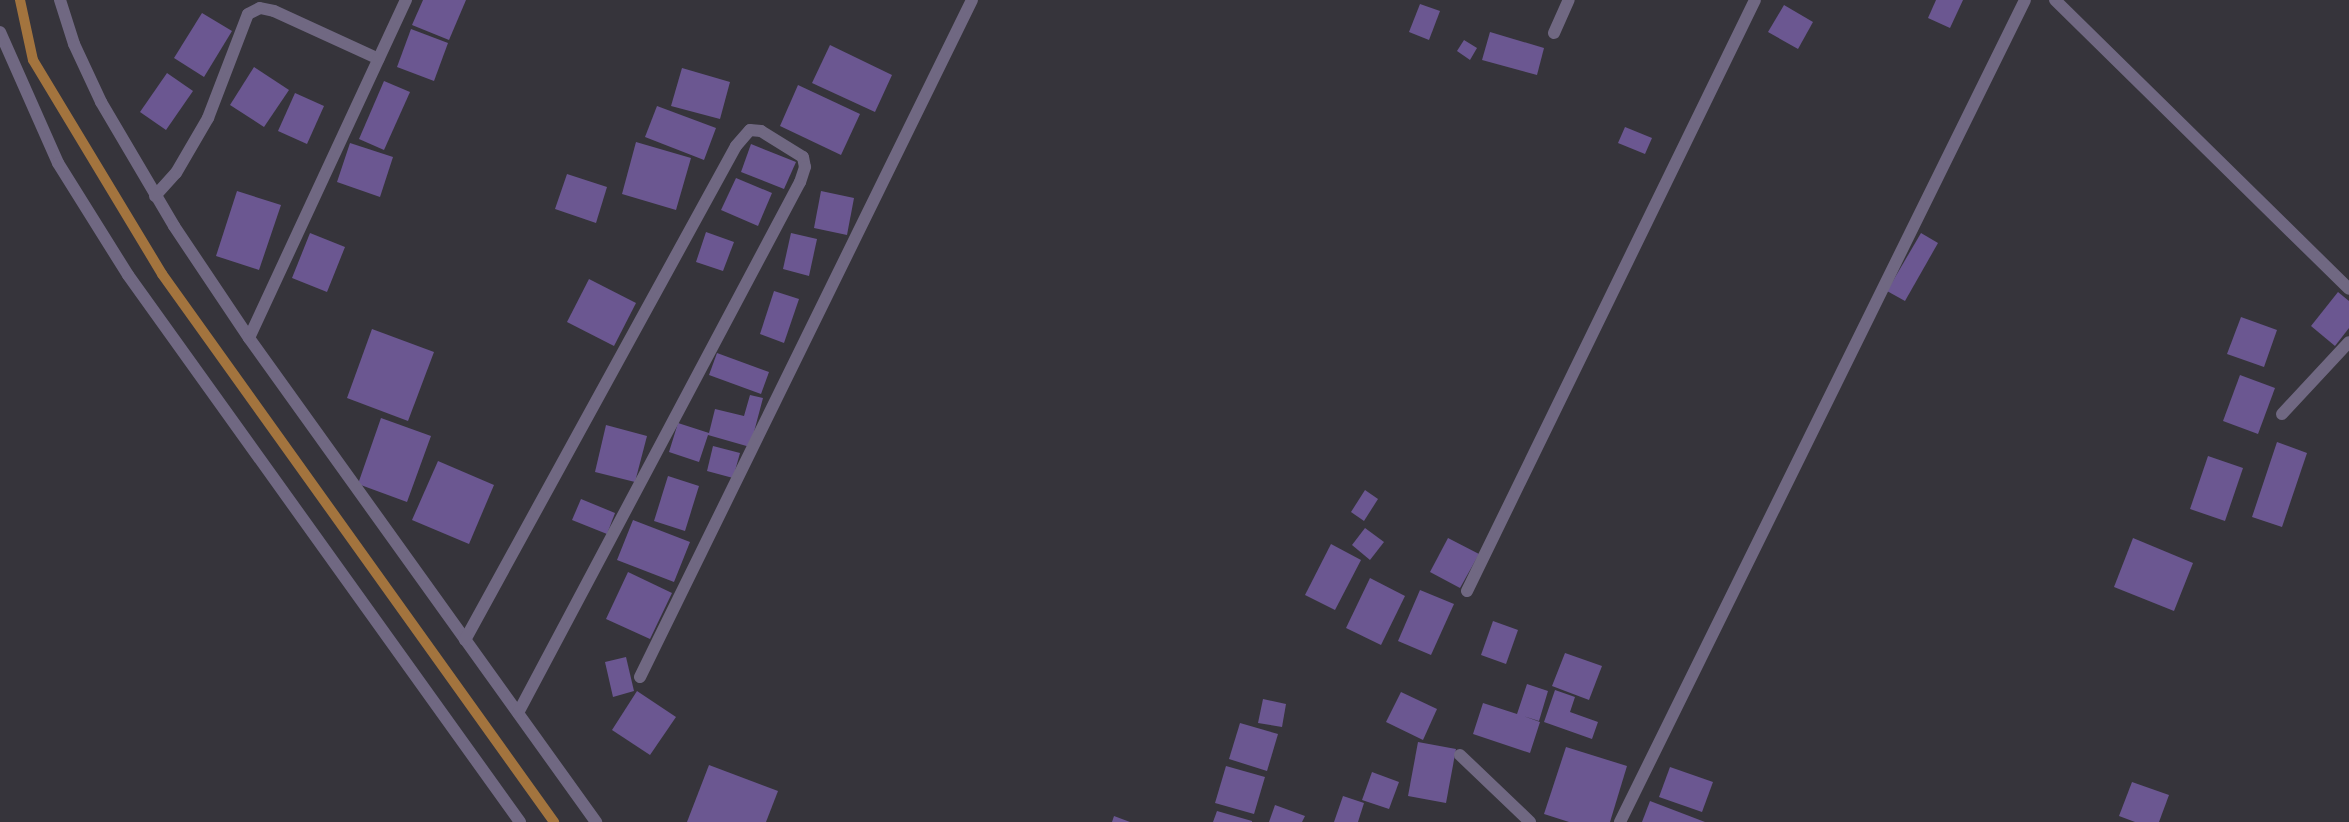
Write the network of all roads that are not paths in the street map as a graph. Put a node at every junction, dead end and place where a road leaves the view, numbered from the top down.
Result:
1 (60, 0) edge
2 (406, 0) edge
3 (972, 0) edge
4 (1569, 0) edge
5 (1755, 0) edge
6 (2025, 0) edge
7 (2055, 0) edge
8 (0, 32) edge
9 (1554, 33) dead end
10 (379, 59) junction
11 (155, 196) junction
12 (2349, 289) edge
13 (249, 338) junction
14 (2349, 342) edge
15 (2282, 414) dead end
16 (1467, 591) dead end
17 (465, 640) junction
18 (640, 678) dead end
19 (518, 713) junction
20 (1460, 755) dead end
21 (520, 822) edge
22 (596, 822) edge
23 (1530, 822) edge
24 (1620, 822) edge

1 - 11 street
2 - 10 street
3 - 18 street
4 - 9 street
5 - 16 street
6 - 24 street
7 - 12 street
8 - 21 street
10 - 11 street
10 - 13 street
11 - 13 street
13 - 17 street
14 - 15 street
17 - 19 street
17 - 19 street
19 - 22 street
20 - 23 street

